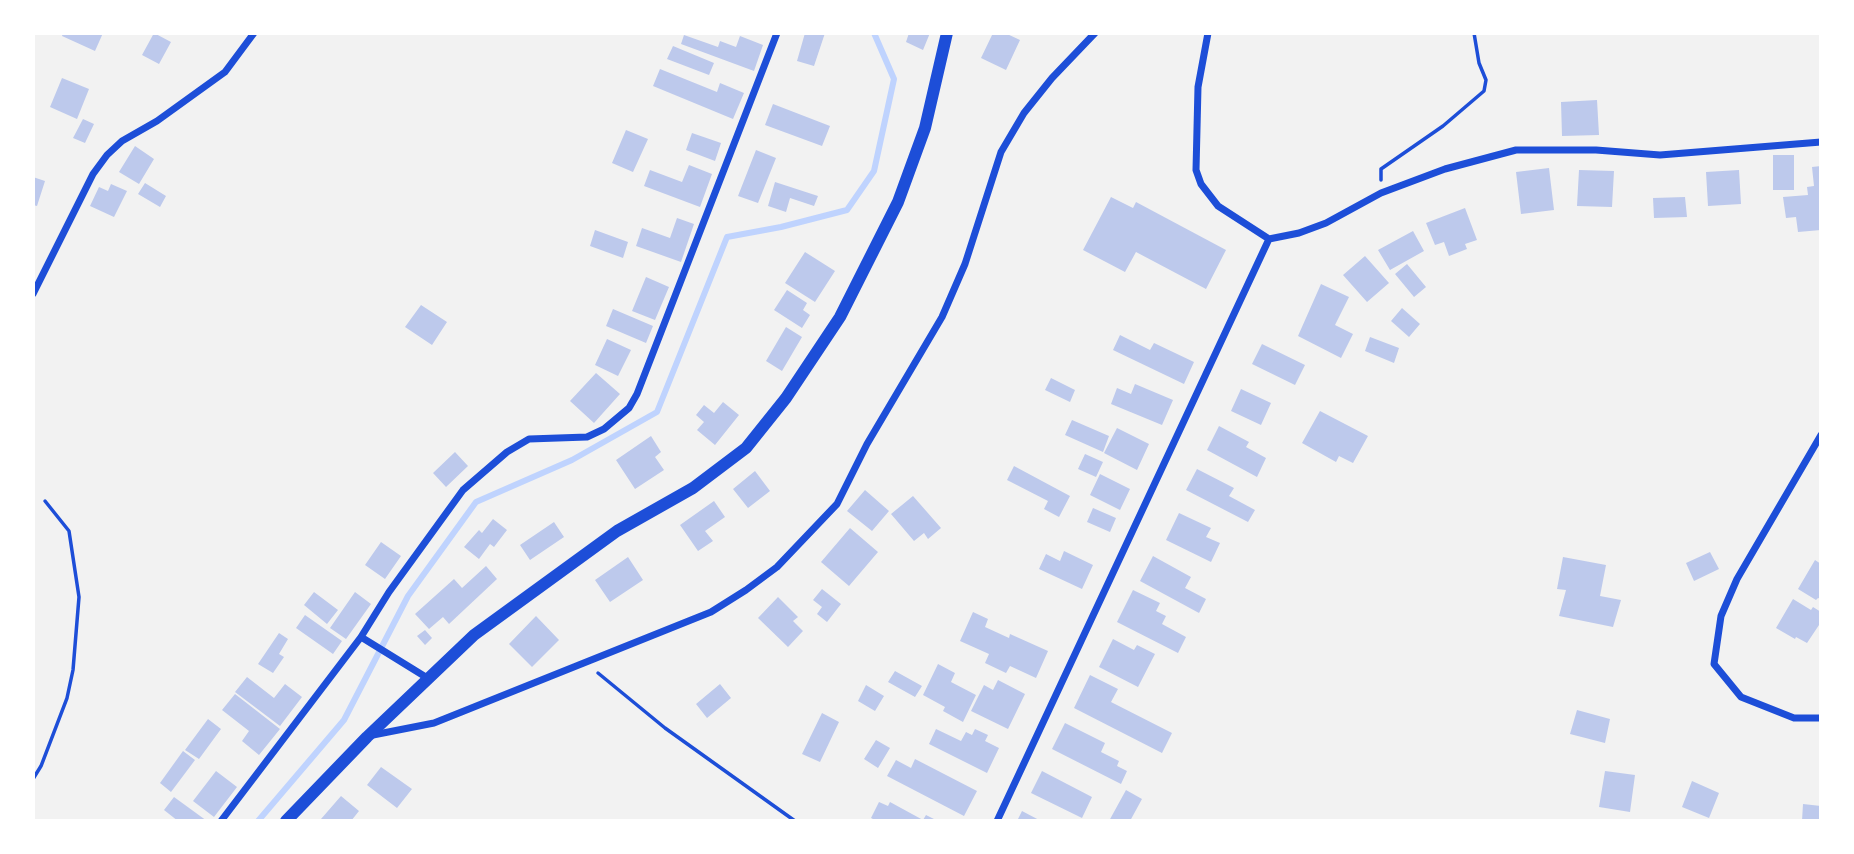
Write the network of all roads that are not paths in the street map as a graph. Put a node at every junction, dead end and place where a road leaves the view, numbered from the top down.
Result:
1 (254, 33) edge
2 (777, 33) edge
3 (947, 33) edge
4 (1095, 33) edge
5 (1208, 33) edge
6 (1821, 142) edge
7 (1269, 239) junction
8 (33, 294) edge
9 (1821, 435) edge
10 (361, 637) junction
11 (429, 679) junction
12 (1821, 718) edge
13 (367, 737) junction
14 (221, 821) edge
15 (286, 821) edge
16 (997, 821) edge

1 - 8 street
2 - 10 street
3 - 11 street
4 - 13 street
5 - 7 street
6 - 7 street
7 - 16 street
9 - 12 street
10 - 11 street
10 - 14 street
11 - 13 street
13 - 15 street

